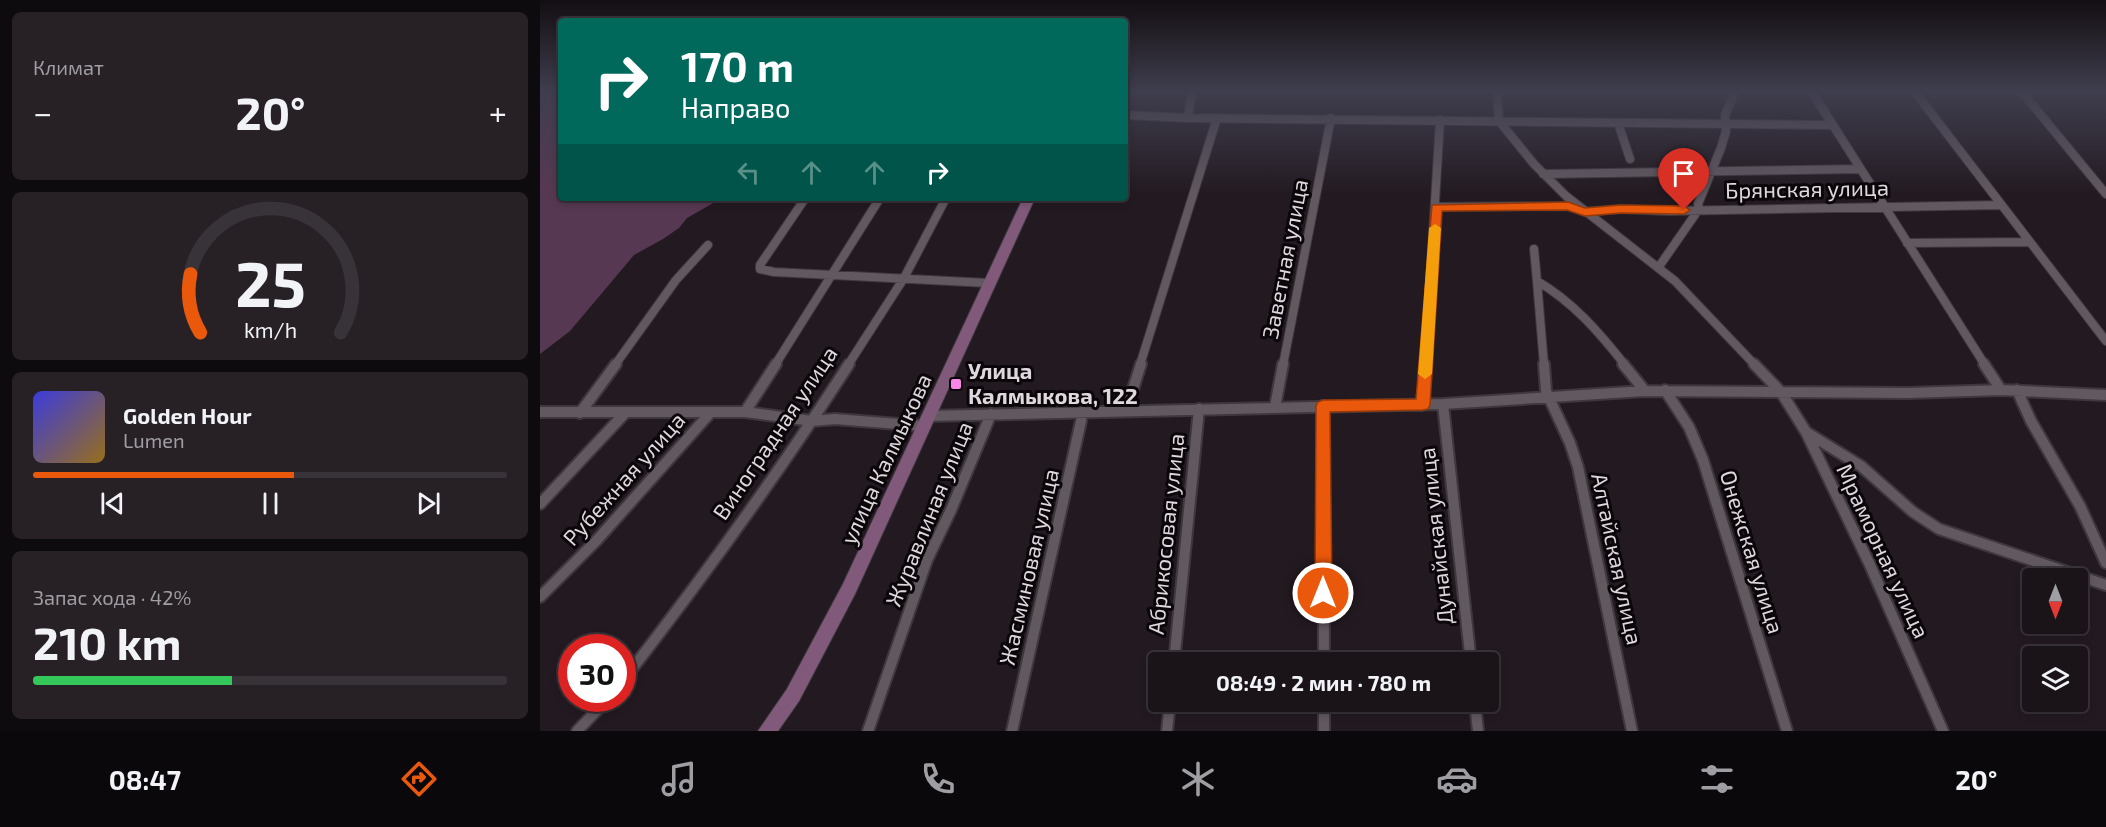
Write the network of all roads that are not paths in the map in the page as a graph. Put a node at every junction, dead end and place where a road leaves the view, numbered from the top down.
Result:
1 (1214, 126) edge
2 (1329, 126) edge
3 (1440, 126) edge
4 (1503, 126) edge
5 (1619, 126) edge
6 (1725, 126) edge
7 (1833, 126) edge
8 (1941, 126) edge
9 (2050, 126) edge
10 (1630, 159) dead end
11 (1860, 169) junction
12 (1710, 171) junction
13 (1543, 174) junction
14 (2106, 194) edge
15 (803, 201) edge
16 (878, 201) edge
17 (944, 201) edge
18 (1028, 201) edge
19 (2001, 205) junction
20 (1884, 206) junction
21 (1436, 207) junction
22 (1699, 209) junction
23 (1585, 212) junction
24 (2029, 242) junction
25 (1907, 243) junction
26 (708, 245) dead end
27 (1534, 249) dead end
28 (1658, 268) junction
29 (832, 274) junction
30 (904, 278) junction
31 (1537, 281) junction
32 (988, 283) junction
33 (2106, 340) edge
34 (1645, 390) junction
35 (1665, 390) junction
36 (2001, 390) junction
37 (2017, 390) junction
38 (1781, 392) junction
39 (2106, 394) edge
40 (1550, 399) junction
41 (1443, 404) junction
42 (1423, 405) junction
43 (1323, 406) junction
44 (1275, 407) junction
45 (1200, 409) junction
46 (1126, 411) junction
47 (540, 412) edge
48 (580, 412) junction
49 (626, 412) junction
50 (711, 412) junction
51 (746, 412) junction
52 (1083, 412) junction
53 (991, 414) junction
54 (812, 421) junction
55 (927, 421) junction
56 (1806, 432) junction
57 (540, 504) edge
58 (2106, 563) edge
59 (2106, 585) edge
60 (540, 597) edge
61 (1175, 652) edge
62 (1324, 652) edge
63 (1470, 652) edge
64 (636, 664) edge
65 (595, 712) edge
66 (1169, 712) edge
67 (1324, 712) edge
68 (1476, 712) edge
69 (577, 731) edge
70 (767, 731) edge
71 (868, 731) edge
72 (1012, 731) edge
73 (1167, 731) edge
74 (1324, 731) edge
75 (1478, 731) edge
76 (1632, 731) edge
77 (1787, 731) edge
78 (1942, 731) edge

1 - 46 street
2 - 44 street, Заветная улица
3 - 21 street
4 - 13 street, Мраморная улица
5 - 10 street
6 - 12 street
7 - 11 street
8 - 19 street
9 - 14 street
11 - 12 street
11 - 20 street
12 - 13 street
12 - 22 street
13 - 23 street, Мраморная улица
15 - 29 street
16 - 29 street, Виноградная улица
17 - 30 street, Виноградная улица
18 - 32 main road, улица Калмыкова
19 - 20 street, Брянская улица
19 - 24 street
20 - 22 street, Брянская улица
20 - 25 street
21 - 23 street, Брянская улица
21 - 42 street
22 - 23 street, Брянская улица
22 - 28 street
23 - 28 street, Мраморная улица
24 - 25 street
24 - 33 street
25 - 36 street
26 - 48 street
27 - 31 street, Алтайская улица
28 - 38 street, Мраморная улица
29 - 30 street
29 - 51 street, Виноградная улица
30 - 32 street
30 - 54 street, Виноградная улица
31 - 34 street
31 - 40 street, Алтайская улица
32 - 55 main road, улица Калмыкова
34 - 35 street
34 - 40 street
35 - 38 street
35 - 77 street, Онежская улица
36 - 37 street
36 - 38 street
37 - 39 street
37 - 58 street
38 - 56 street, Мраморная улица
40 - 41 street
40 - 76 street, Алтайская улица
41 - 42 street
41 - 63 street, Дунайская улица
42 - 43 street
43 - 44 street
43 - 62 street
44 - 45 street
45 - 46 street
45 - 61 street, Абрикосовая улица
46 - 52 street
47 - 48 street
48 - 49 street
49 - 50 street
49 - 57 street
50 - 51 street
50 - 60 street, Рубежная улица
51 - 54 street
52 - 53 street
52 - 72 street, Жасминовая улица
53 - 55 street
53 - 71 street, Журавлиная улица
54 - 55 street
54 - 64 street, Виноградная улица
55 - 70 main road, улица Калмыкова
56 - 59 street
56 - 78 street, Мраморная улица
65 - 69 street
66 - 73 street
67 - 74 street
68 - 75 street

